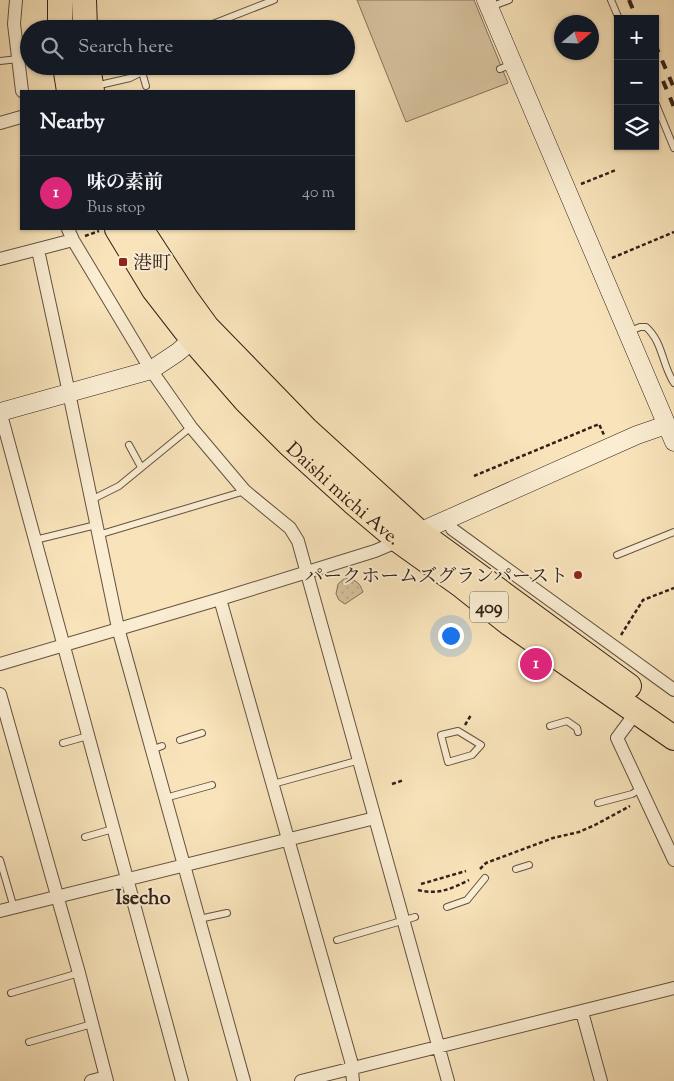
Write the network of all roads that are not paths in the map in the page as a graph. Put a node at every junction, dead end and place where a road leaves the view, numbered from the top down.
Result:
1 (16, 0) edge
2 (60, 0) edge
3 (84, 0) edge
4 (274, 0) edge
5 (509, 0) edge
6 (611, 0) edge
7 (487, 4) edge
8 (618, 15) edge
9 (60, 20) edge
10 (85, 20) edge
11 (223, 20) edge
12 (18, 59) junction
13 (0, 61) edge
14 (20, 75) edge
15 (20, 75) edge
16 (75, 75) edge
17 (134, 75) edge
18 (144, 75) edge
19 (85, 84) edge
20 (146, 86) dead end
21 (22, 90) edge
22 (656, 105) edge
23 (20, 117) edge
24 (0, 123) edge
25 (674, 148) edge
26 (118, 230) edge
27 (142, 230) edge
28 (70, 234) edge
29 (38, 250) junction
30 (0, 260) edge
31 (200, 333) junction
32 (626, 333) junction
33 (151, 370) junction
34 (674, 383) edge
35 (69, 393) junction
36 (0, 412) edge
37 (670, 424) edge
38 (191, 427) junction
39 (674, 442) edge
40 (129, 445) dead end
41 (141, 467) junction
42 (245, 491) junction
43 (91, 500) junction
44 (452, 529) dead end
45 (97, 530) junction
46 (674, 532) edge
47 (409, 537) junction
48 (35, 540) junction
49 (616, 555) dead end
50 (308, 571) junction
51 (220, 599) junction
52 (118, 628) junction
53 (63, 645) junction
54 (0, 664) edge
55 (674, 690) edge
56 (0, 694) edge
57 (637, 711) junction
58 (674, 720) edge
59 (550, 726) dead end
60 (578, 732) dead end
61 (202, 734) dead end
62 (88, 736) junction
63 (674, 738) edge
64 (180, 740) dead end
65 (63, 743) dead end
66 (481, 745) joint
67 (360, 760) junction
68 (273, 784) junction
69 (212, 786) dead end
70 (642, 793) junction
71 (164, 798) junction
72 (598, 803) dead end
73 (375, 818) junction
74 (113, 829) junction
75 (85, 837) dead end
76 (288, 839) junction
77 (0, 860) edge
78 (674, 860) edge
79 (183, 866) junction
80 (529, 866) dead end
81 (516, 869) dead end
82 (485, 878) dead end
83 (127, 880) junction
84 (57, 897) junction
85 (447, 907) dead end
86 (14, 908) junction
87 (0, 911) edge
88 (227, 913) dead end
89 (409, 919) junction
90 (198, 920) junction
91 (337, 940) dead end
92 (79, 973) junction
93 (674, 988) edge
94 (11, 993) dead end
95 (582, 1012) junction
96 (92, 1024) junction
97 (29, 1042) dead end
98 (438, 1048) junction
99 (352, 1075) edge
100 (107, 1079) edge
101 (91, 1081) edge
102 (182, 1081) edge
103 (244, 1081) edge
104 (301, 1081) edge
105 (448, 1081) edge
106 (601, 1081) edge

1 - 12 street
2 - 9 highway
3 - 10 highway
4 - 11 lane
5 - 7 lane
6 - 8 lane
7 - 32 street
12 - 13 lane
12 - 14 street
15 - 21 street
16 - 19 highway
17 - 19 lane
18 - 20 lane
22 - 25 lane
23 - 24 street
26 - 31 highway, Daishi michi Ave. / 409
27 - 31 highway, Daishi michi Ave. / 409
28 - 29 street
28 - 33 street
29 - 30 street
29 - 35 street
31 - 33 street
31 - 47 highway, Daishi michi Ave. / 409
32 - 34 lane
32 - 37 street
33 - 35 street
33 - 38 street
35 - 36 street
35 - 43 street
36 - 48 street
37 - 39 street
37 - 47 street
38 - 41 lane
38 - 42 street
40 - 41 lane
41 - 43 lane
42 - 45 lane
42 - 50 street
43 - 45 street
44 - 55 street
45 - 48 lane
45 - 52 street
46 - 49 lane
47 - 50 street
47 - 57 highway, Daishi michi Ave. / 409
47 - 58 highway, Daishi michi Ave. / 409
48 - 53 street
50 - 51 street
50 - 67 street
51 - 52 street
51 - 68 street
52 - 53 street
52 - 71 street
53 - 54 street
53 - 62 street
56 - 84 street
57 - 63 highway, Daishi michi Ave. / 409
57 - 70 street
59 - 60 lane
61 - 64 lane
62 - 65 lane
62 - 74 street
66 - 66 lane
67 - 68 lane
67 - 73 street
68 - 76 street
69 - 71 lane
70 - 72 lane
70 - 78 street
71 - 79 street
73 - 76 street
73 - 89 street
74 - 75 lane
74 - 83 street
76 - 79 street
76 - 99 street
77 - 86 lane
79 - 83 street
79 - 90 street
80 - 81 lane
82 - 85 lane
83 - 84 street
83 - 102 street
84 - 86 street
84 - 92 street
86 - 87 street
88 - 90 lane
89 - 91 lane
89 - 98 street
90 - 103 street
92 - 94 lane
92 - 96 street
93 - 95 street
95 - 98 street
95 - 106 street
96 - 97 lane
96 - 100 street
98 - 99 street
98 - 105 street
99 - 104 street
100 - 101 street

